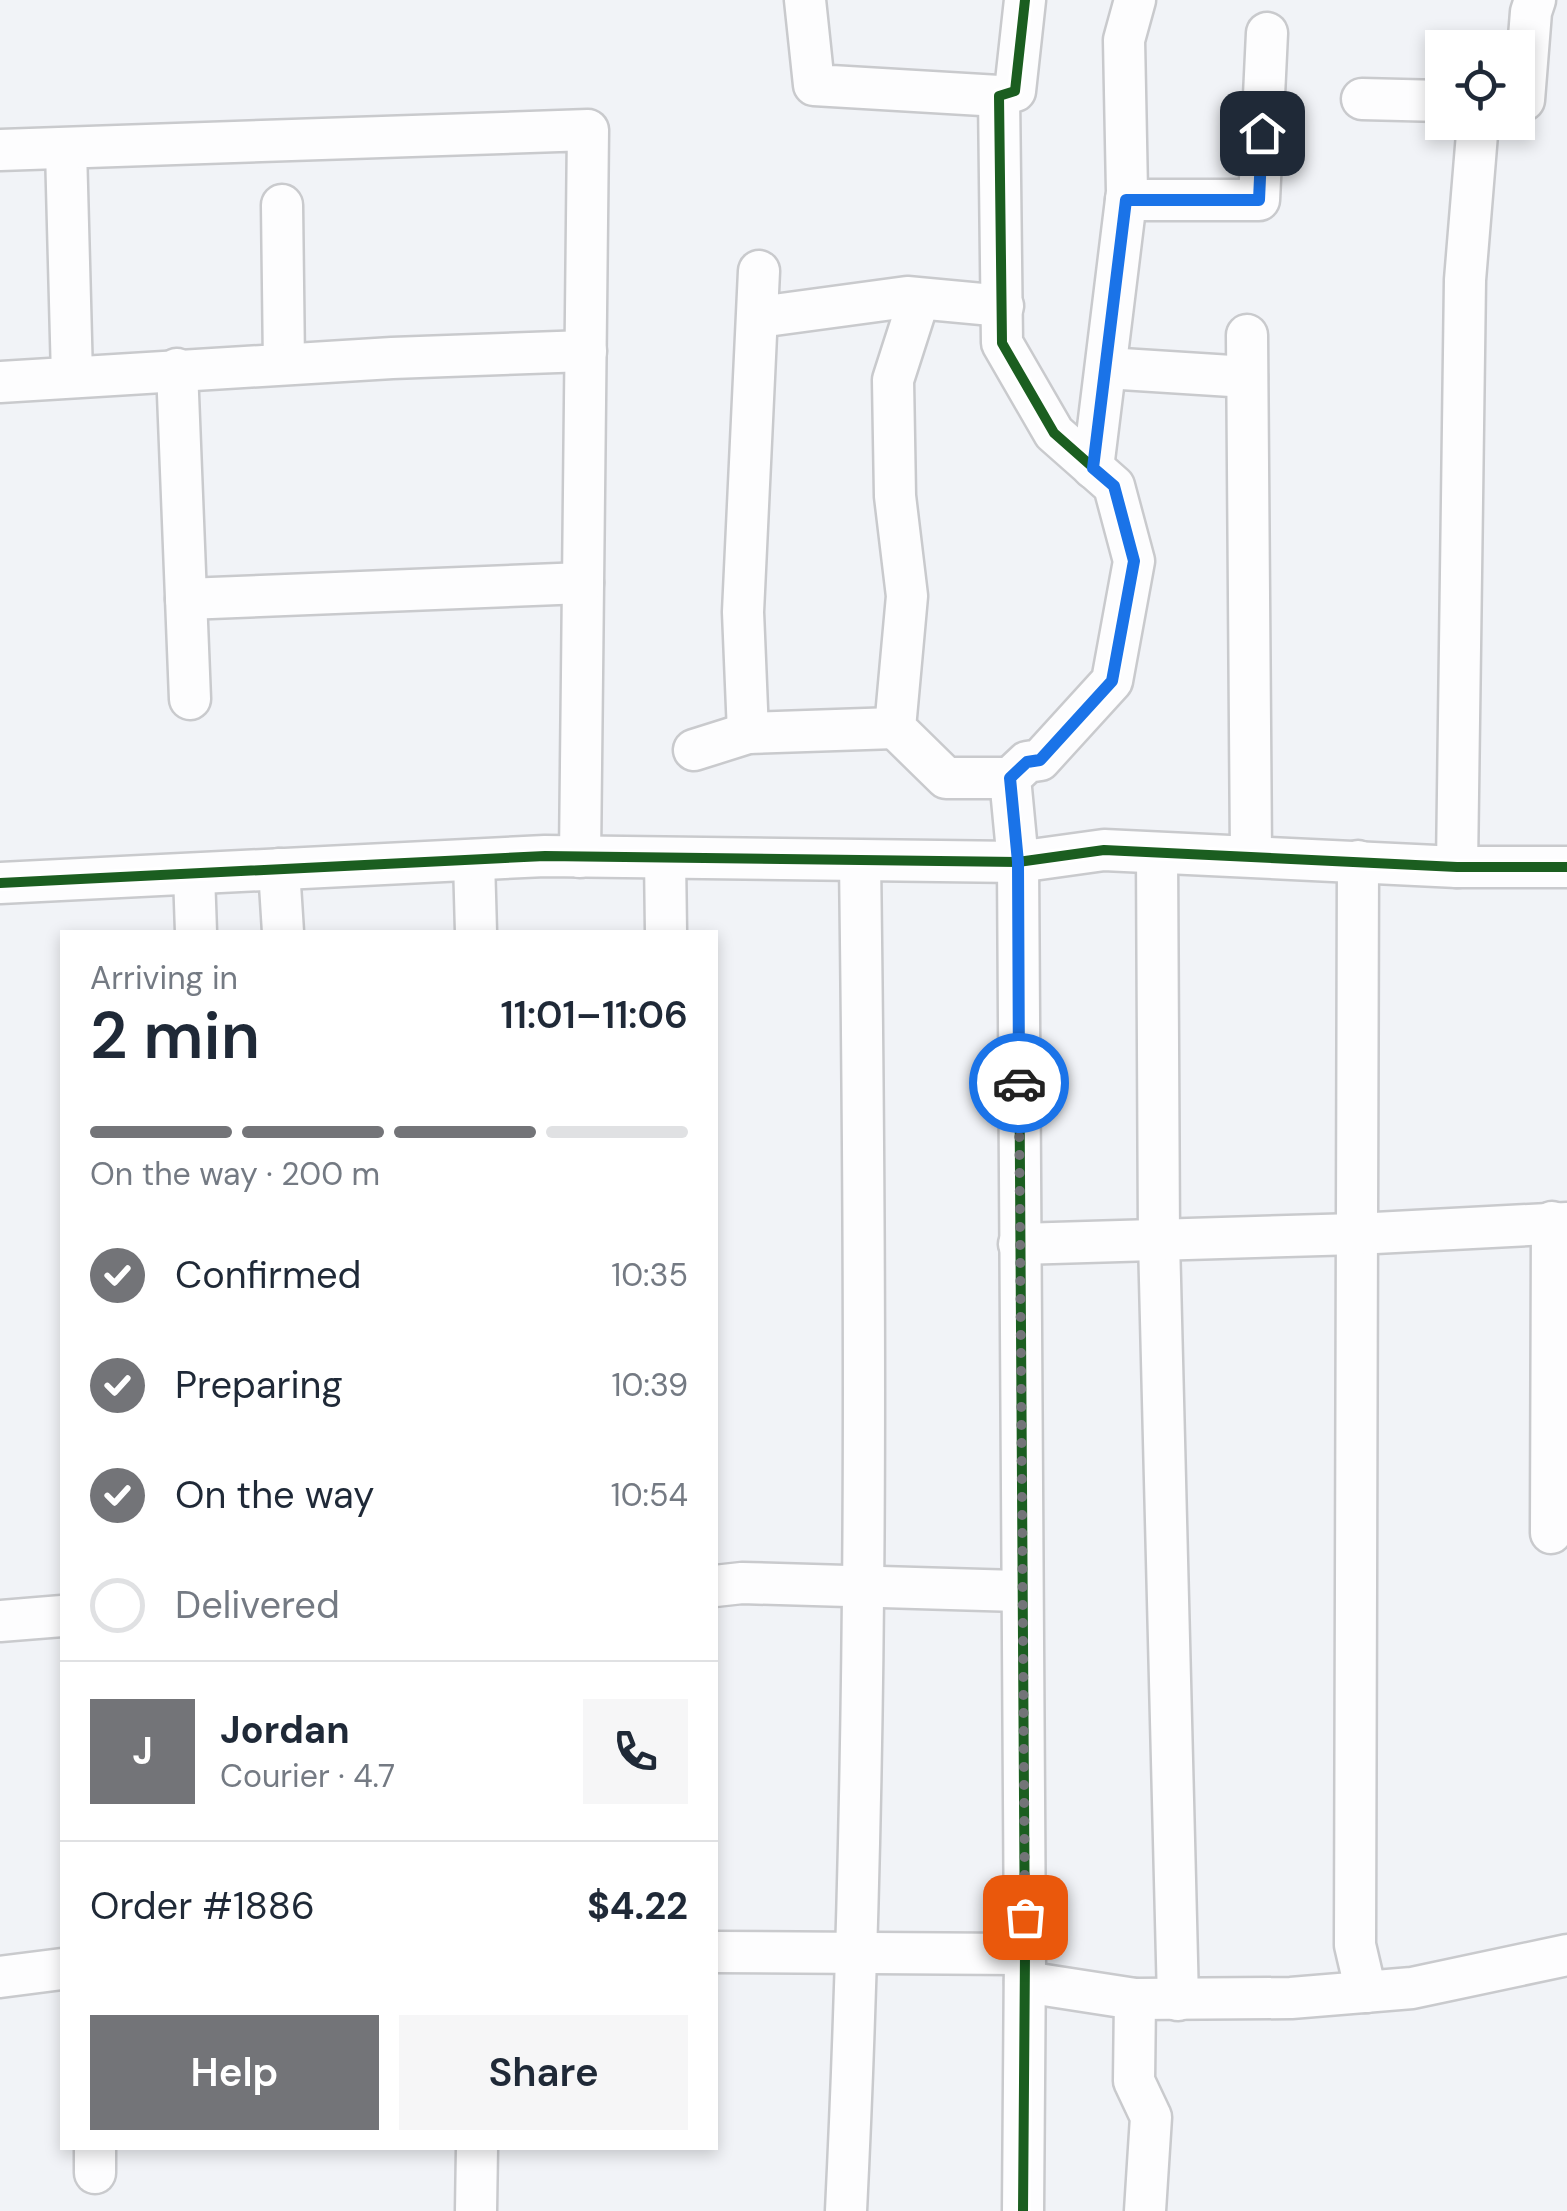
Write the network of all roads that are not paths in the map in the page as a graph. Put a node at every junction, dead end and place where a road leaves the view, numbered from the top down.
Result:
1 (806, 0) edge
2 (1024, 0) edge
3 (1134, 0) edge
4 (1535, 0) edge
5 (1530, 30) edge
6 (1267, 33) dead end
7 (999, 96) junction
8 (1362, 99) dead end
9 (1425, 101) edge
10 (1476, 140) edge
11 (66, 149) junction
12 (0, 150) edge
13 (1126, 200) junction
14 (282, 205) dead end
15 (759, 271) dead end
16 (919, 298) junction
17 (1003, 306) junction
18 (759, 317) junction
19 (1247, 334) dead end
20 (586, 351) junction
21 (284, 364) junction
22 (1106, 368) junction
23 (176, 370) junction
24 (72, 377) junction
25 (1248, 377) junction
26 (0, 382) edge
27 (1093, 468) junction
28 (583, 583) junction
29 (186, 600) junction
30 (190, 698) dead end
31 (895, 728) junction
32 (748, 733) junction
33 (694, 750) dead end
34 (1010, 778) junction
35 (1157, 852) junction
36 (1250, 856) junction
37 (580, 857) junction
38 (666, 858) junction
39 (474, 860) junction
40 (860, 861) junction
41 (1358, 861) junction
42 (1018, 862) junction
43 (1457, 866) junction
44 (1567, 866) edge
45 (279, 869) junction
46 (194, 874) junction
47 (0, 883) edge
48 (196, 930) edge
49 (283, 930) edge
50 (476, 930) edge
51 (666, 930) edge
52 (1559, 1222) edge
53 (1356, 1234) junction
54 (1159, 1240) junction
55 (1019, 1244) junction
56 (1551, 1534) dead end
57 (718, 1586) edge
58 (864, 1588) junction
59 (1022, 1591) junction
60 (60, 1616) edge
61 (0, 1621) edge
62 (718, 1952) edge
63 (858, 1953) junction
64 (1567, 1954) edge
65 (1025, 1968) junction
66 (60, 1969) edge
67 (0, 1976) edge
68 (1366, 1992) junction
69 (1135, 1999) junction
70 (1178, 2000) junction
71 (477, 2150) edge
72 (476, 2211) edge
73 (846, 2211) edge
74 (1023, 2211) edge
75 (1146, 2211) edge

1 - 7 street
2 - 7 street
3 - 13 street
4 - 5 street
6 - 13 street
7 - 17 street
8 - 9 street
10 - 43 street
11 - 12 street
11 - 20 street
11 - 24 street
13 - 22 street
14 - 21 street
15 - 18 street
16 - 17 street
16 - 18 street
16 - 31 street
17 - 27 street
18 - 32 street
19 - 25 street
20 - 21 street
20 - 28 street
21 - 23 street
22 - 25 street
22 - 27 street
23 - 24 street
23 - 29 street
24 - 26 street
25 - 36 street
27 - 34 street
28 - 29 street
28 - 37 street
29 - 30 street
31 - 32 street
31 - 34 street
32 - 33 street
34 - 42 street
35 - 36 street
35 - 42 street
35 - 54 street
36 - 41 street
37 - 38 street
37 - 39 street
38 - 40 street
38 - 51 street
39 - 45 street
39 - 50 street
40 - 42 street
40 - 58 street
41 - 43 street
41 - 53 street
42 - 55 street
43 - 44 street
45 - 46 street
45 - 49 street
46 - 47 street
46 - 48 street
52 - 53 street
52 - 56 street
53 - 54 street
53 - 68 street
54 - 55 street
54 - 70 street
55 - 59 street
57 - 58 street
58 - 59 street
58 - 63 street
59 - 65 street
60 - 61 street
62 - 63 street
63 - 65 street
63 - 73 street
64 - 68 street
65 - 69 street
65 - 74 street
66 - 67 street
68 - 70 street
69 - 70 street
69 - 75 street
71 - 72 street

